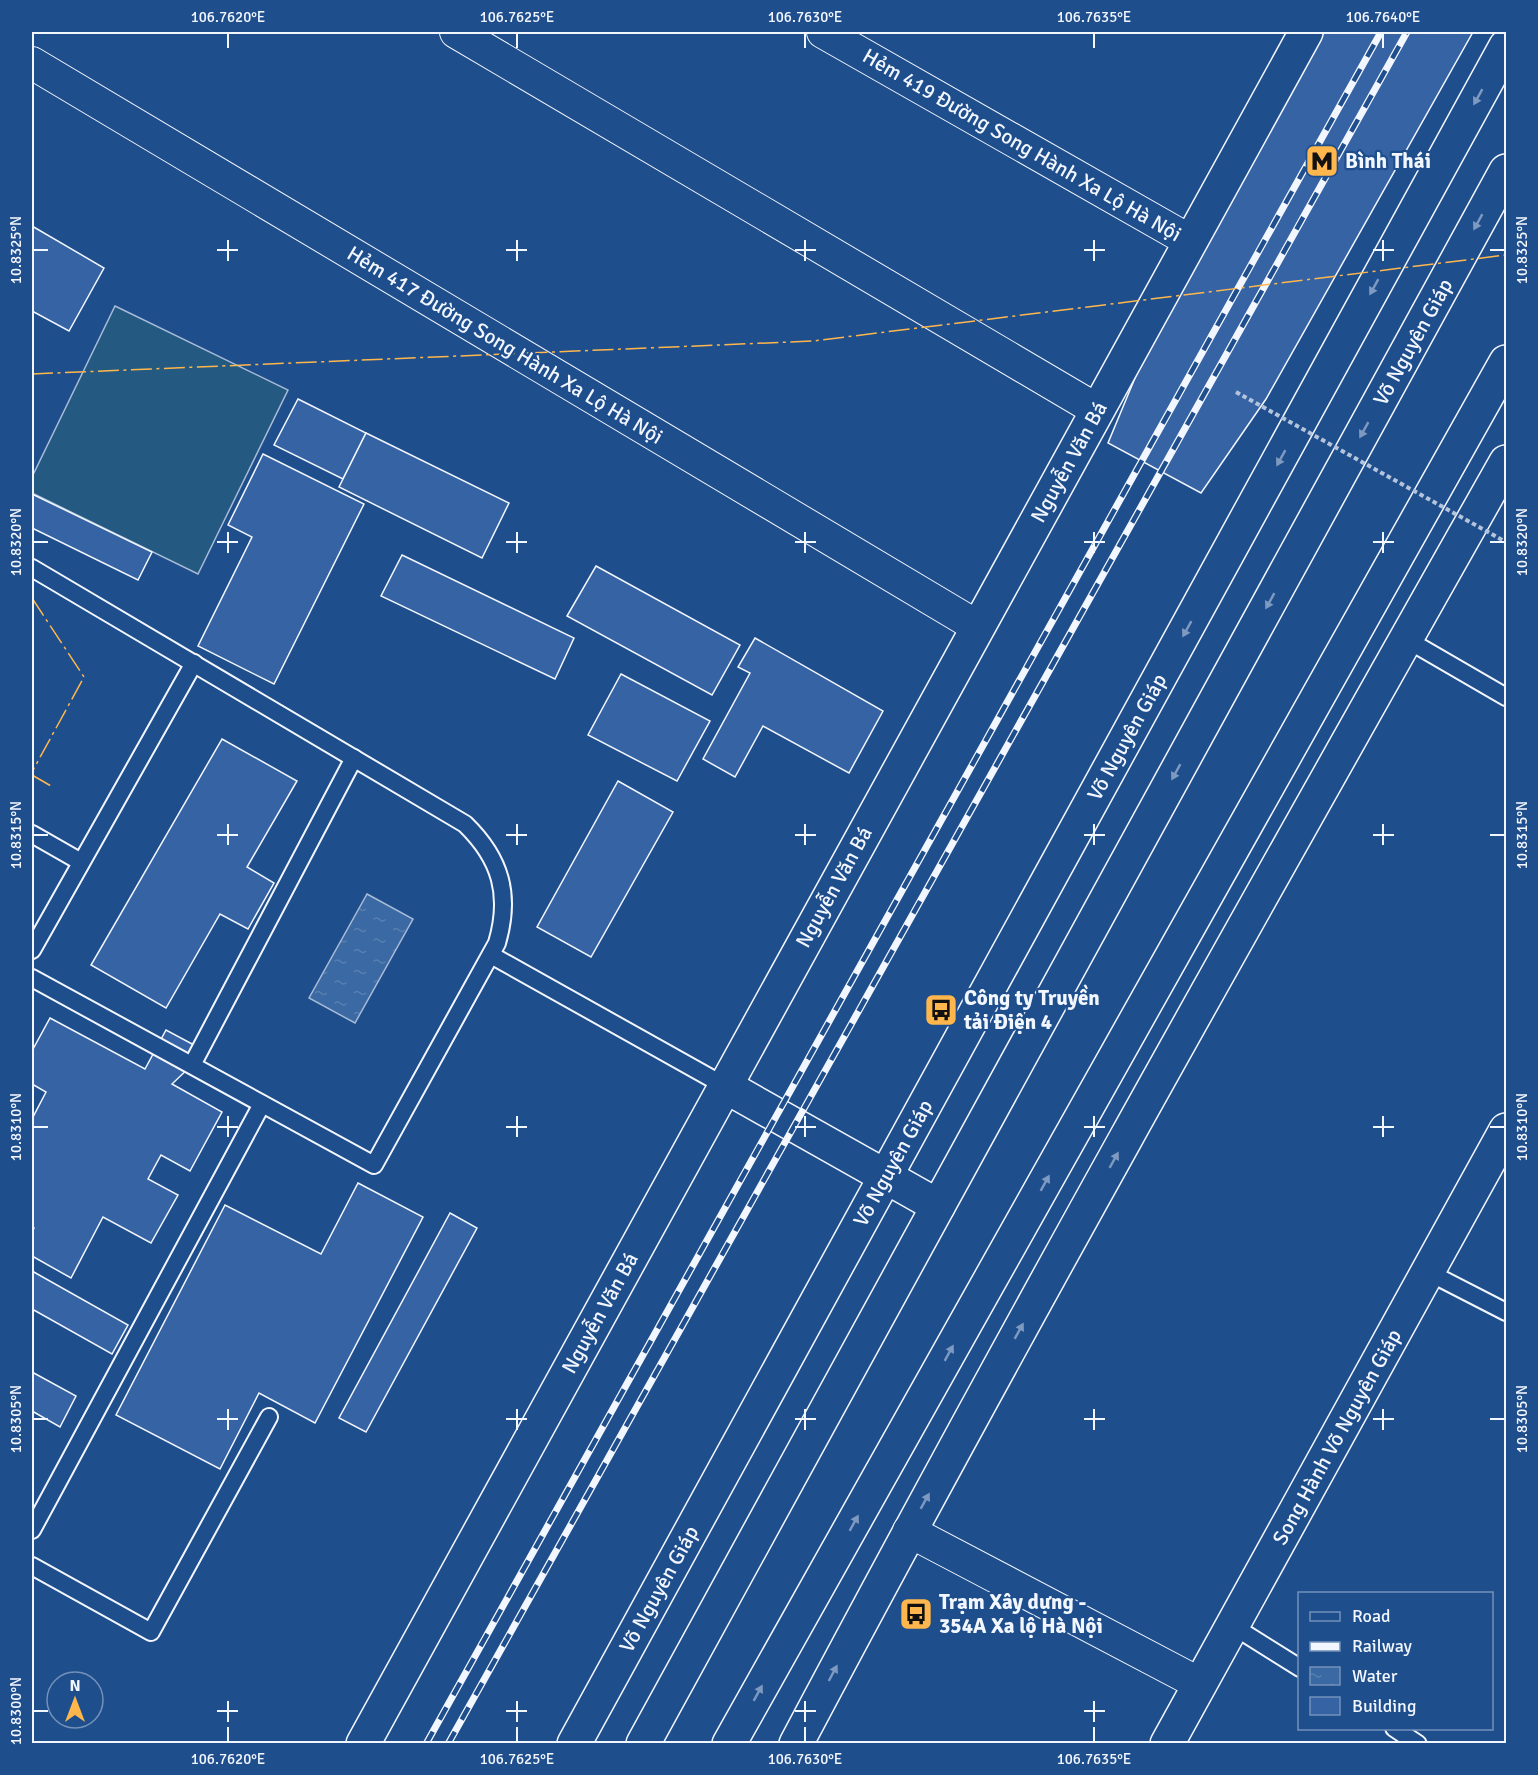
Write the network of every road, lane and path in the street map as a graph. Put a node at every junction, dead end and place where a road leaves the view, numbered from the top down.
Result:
1 (456, 32) edge
2 (823, 32) edge
3 (1305, 32) edge
4 (1506, 46) edge
5 (32, 63) edge
6 (1506, 171) edge
7 (1190, 241) junction
8 (1506, 362) edge
9 (1236, 392) dead end
10 (1097, 410) junction
11 (1506, 462) edge
12 (1506, 542) edge
13 (32, 568) edge
14 (978, 627) junction
15 (1406, 639) junction
16 (194, 663) junction
17 (1506, 697) edge
18 (354, 758) junction
19 (32, 834) edge
20 (81, 862) junction
21 (32, 950) edge
22 (490, 955) junction
23 (32, 978) edge
24 (192, 1065) junction
25 (724, 1086) junction
26 (262, 1104) junction
27 (1506, 1130) edge
28 (886, 1176) junction
29 (938, 1206) junction
30 (1428, 1272) junction
31 (1506, 1312) edge
32 (269, 1417) dead end
33 (32, 1530) edge
34 (909, 1531) junction
35 (32, 1566) edge
36 (1233, 1626) junction
37 (1298, 1667) edge
38 (1200, 1684) junction
39 (1397, 1730) edge
40 (363, 1743) edge
41 (574, 1743) edge
42 (643, 1743) edge
43 (729, 1743) edge
44 (796, 1743) edge
45 (1167, 1743) edge
46 (1418, 1743) edge

1 - 10 street
2 - 7 street, Hẻm 419 Đường Song Hành Xa Lộ Hà Nội
3 - 7 main road, Nguyễn Văn Bá
4 -> 28 main road, Võ Nguyên Giáp
5 - 14 street, Hẻm 417 Đường Song Hành Xa Lộ Hà Nội
6 -> 29 main road, Võ Nguyên Giáp
7 - 10 main road, Nguyễn Văn Bá
43 -> 8 main road
9 - 12 path, bridge
10 - 14 main road, Nguyễn Văn Bá
11 - 15 main road
13 - 16 lane
14 - 25 main road, Nguyễn Văn Bá
15 - 17 lane
34 -> 15 main road
16 - 18 lane
16 - 20 lane
18 - 22 lane
18 - 24 lane
19 - 20 lane
20 - 21 lane
22 - 25 lane
22 - 26 lane
23 - 24 lane
24 - 26 lane
25 - 28 main road
25 - 40 main road, Nguyễn Văn Bá
26 - 33 lane
27 - 30 main road, Song Hành Võ Nguyên Giáp
28 - 29 main road
28 - 41 main road, Võ Nguyên Giáp
29 - 42 main road, Võ Nguyên Giáp
30 - 31 lane
30 - 36 main road, Song Hành Võ Nguyên Giáp
32 - 35 lane
34 - 38 street
44 -> 34 main road
36 - 37 lane
36 - 38 main road, Song Hành Võ Nguyên Giáp
38 - 45 main road, Song Hành Võ Nguyên Giáp
39 - 46 lane

